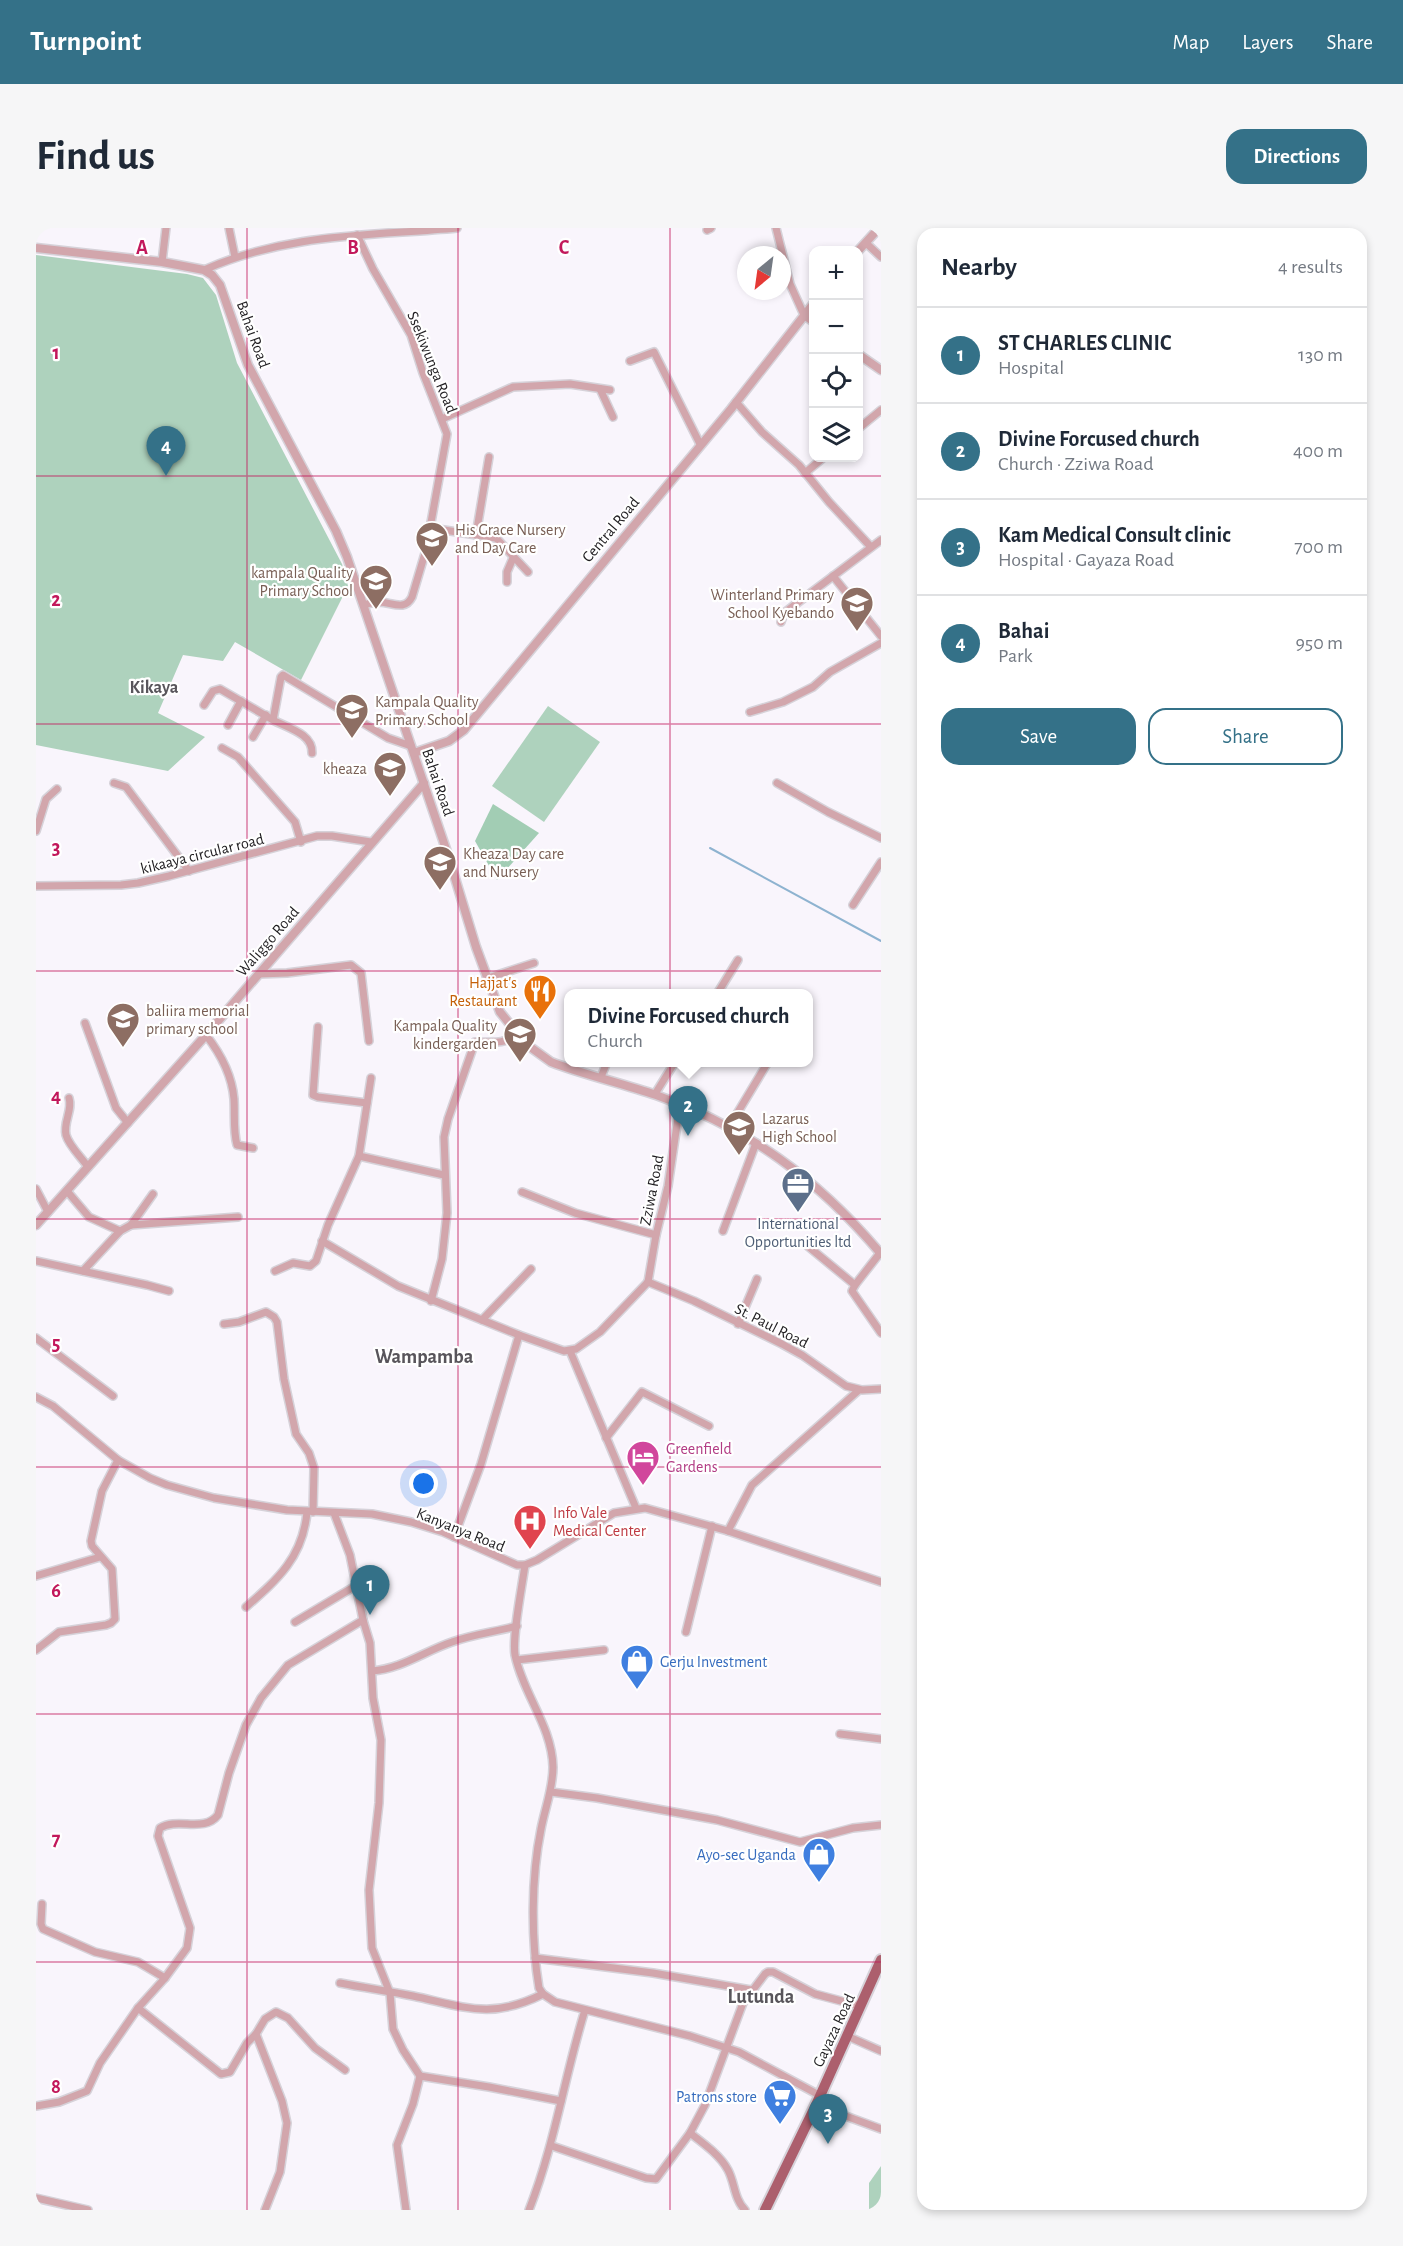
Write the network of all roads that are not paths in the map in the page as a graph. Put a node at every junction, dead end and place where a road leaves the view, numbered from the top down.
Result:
1 (166, 228) edge
2 (229, 228) edge
3 (458, 228) edge
4 (776, 228) edge
5 (879, 228) edge
6 (430, 229) edge
7 (357, 235) junction
8 (866, 243) junction
9 (863, 246) edge
10 (36, 248) edge
11 (235, 257) junction
12 (881, 257) edge
13 (162, 262) junction
14 (204, 270) junction
15 (809, 308) edge
16 (804, 315) junction
17 (809, 319) edge
18 (863, 357) edge
19 (630, 361) dead end
20 (881, 370) edge
21 (600, 389) junction
22 (610, 390) dead end
23 (736, 402) junction
24 (881, 410) edge
25 (613, 417) dead end
26 (442, 419) junction
27 (863, 425) edge
28 (700, 444) junction
29 (489, 457) dead end
30 (818, 462) edge
31 (805, 473) junction
32 (431, 528) junction
33 (476, 535) junction
34 (881, 540) edge
35 (871, 547) junction
36 (513, 558) junction
37 (528, 572) dead end
38 (833, 576) junction
39 (507, 582) dead end
40 (364, 605) junction
41 (781, 622) dead end
42 (881, 636) edge
43 (881, 643) edge
44 (241, 701) junction
45 (204, 705) dead end
46 (750, 712) dead end
47 (266, 715) junction
48 (273, 720) junction
49 (228, 725) dead end
50 (253, 737) dead end
51 (222, 748) dead end
52 (413, 750) junction
53 (312, 753) dead end
54 (114, 783) dead end
55 (424, 783) junction
56 (777, 783) dead end
57 (57, 789) dead end
58 (36, 831) edge
59 (881, 838) edge
60 (301, 842) junction
61 (371, 842) junction
62 (881, 862) edge
63 (189, 871) junction
64 (36, 886) edge
65 (853, 905) dead end
66 (738, 960) dead end
67 (534, 963) dead end
68 (259, 974) junction
69 (488, 978) junction
70 (720, 989) edge
71 (85, 1023) dead end
72 (318, 1026) dead end
73 (517, 1034) junction
74 (206, 1035) junction
75 (369, 1041) dead end
76 (564, 1066) edge
77 (568, 1067) edge
78 (605, 1067) edge
79 (672, 1067) edge
80 (765, 1067) edge
81 (601, 1077) junction
82 (371, 1078) dead end
83 (655, 1094) junction
84 (69, 1098) dead end
85 (368, 1103) junction
86 (680, 1104) junction
87 (128, 1123) junction
88 (729, 1127) junction
89 (756, 1143) junction
90 (253, 1148) dead end
91 (359, 1156) junction
92 (88, 1167) junction
93 (444, 1175) junction
94 (36, 1189) edge
95 (67, 1191) junction
96 (522, 1192) dead end
97 (153, 1194) dead end
98 (48, 1212) junction
99 (238, 1217) dead end
100 (36, 1225) edge
101 (131, 1225) junction
102 (120, 1231) junction
103 (723, 1231) dead end
104 (656, 1235) junction
105 (322, 1241) junction
106 (804, 1243) dead end
107 (881, 1254) edge
108 (36, 1261) edge
109 (531, 1269) dead end
110 (83, 1271) junction
111 (275, 1271) dead end
112 (757, 1279) dead end
113 (648, 1282) junction
114 (855, 1285) junction
115 (169, 1291) dead end
116 (431, 1301) junction
117 (482, 1320) junction
118 (224, 1324) dead end
119 (738, 1324) junction
120 (881, 1333) edge
121 (519, 1335) junction
122 (36, 1338) edge
123 (570, 1351) junction
124 (881, 1389) edge
125 (859, 1390) junction
126 (113, 1396) dead end
127 (36, 1397) edge
128 (709, 1426) dead end
129 (606, 1438) junction
130 (118, 1460) junction
131 (636, 1508) junction
132 (310, 1512) junction
133 (334, 1513) junction
134 (712, 1526) junction
135 (728, 1531) junction
136 (454, 1538) junction
137 (100, 1557) junction
138 (525, 1565) junction
139 (36, 1576) edge
140 (881, 1582) edge
141 (357, 1585) junction
142 (246, 1607) dead end
143 (363, 1620) junction
144 (295, 1622) dead end
145 (517, 1626) junction
146 (686, 1632) dead end
147 (36, 1650) edge
148 (604, 1650) dead end
149 (516, 1660) junction
150 (372, 1671) junction
151 (840, 1734) dead end
152 (881, 1739) edge
153 (551, 1792) junction
154 (881, 1825) edge
155 (42, 1904) dead end
156 (534, 1958) junction
157 (881, 1960) edge
158 (165, 1978) junction
159 (340, 1983) dead end
160 (751, 1990) junction
161 (390, 1993) junction
162 (543, 1994) junction
163 (860, 2006) junction
164 (138, 2007) junction
165 (585, 2010) junction
166 (256, 2034) junction
167 (846, 2036) junction
168 (725, 2048) junction
169 (881, 2051) edge
170 (345, 2070) dead end
171 (420, 2076) junction
172 (817, 2100) junction
173 (561, 2101) junction
174 (36, 2106) edge
175 (881, 2129) edge
176 (690, 2133) junction
177 (552, 2146) junction
178 (36, 2198) edge
179 (88, 2210) edge
180 (265, 2210) edge
181 (406, 2210) edge
182 (529, 2210) edge
183 (746, 2210) edge
184 (765, 2210) edge

1 - 13 street
2 - 11 street
3 - 6 street
4 - 16 street
5 - 8 street
6 - 7 street
7 - 11 street
7 - 26 street, Ssekiwunga Road
8 - 9 street
8 - 12 street
10 - 13 street
11 - 14 street
13 - 14 street
14 - 40 street, Bahai Road
15 - 16 street, Central Road
16 - 17 street
16 - 23 street, Central Road
18 - 20 street
19 - 28 street
21 - 22 street
21 - 25 street
21 - 26 street
23 - 28 street, Central Road
23 - 31 street
24 - 27 street
26 - 32 street, Ssekiwunga Road
28 - 52 street, Central Road
29 - 33 street
30 - 31 street
31 - 35 street
32 - 33 street
32 - 40 street, Ssekiwunga Road
33 - 36 street
34 - 35 street
35 - 38 street
36 - 37 street
36 - 39 street
38 - 41 street
38 - 42 street
40 - 52 street, Bahai Road
43 - 46 street
44 - 45 street
44 - 47 street
44 - 49 street
47 - 48 street
47 - 50 street
48 - 52 street
48 - 53 street
51 - 60 street
52 - 55 street, Bahai Road
54 - 63 street
55 - 61 street, Waliggo Road
55 - 69 street, Bahai Road
56 - 59 street
57 - 58 street
60 - 61 street, kikaaya circular road
60 - 63 street, kikaaya circular road
61 - 68 street, Waliggo Road
62 - 65 street
63 - 64 street, kikaaya circular road
66 - 70 street
67 - 69 street
68 - 74 street, Waliggo Road
68 - 75 street
69 - 73 street, Bahai Road
71 - 87 street
72 - 85 street
73 - 76 street, Bahai Road
73 - 93 street
74 - 87 street, Waliggo Road
74 - 90 street
77 - 81 street, Bahai Road
78 - 81 street
79 - 83 street
80 - 88 street
81 - 83 street, Bahai Road
82 - 85 street
83 - 86 street, Bahai Road
84 - 92 street
85 - 91 street
86 - 88 street, Bahai Road
86 - 104 street, Zziwa Road
87 - 92 street, Waliggo Road
88 - 89 street, Bahai Road
89 - 103 street
89 - 107 street, Bahai Road
91 - 93 street
91 - 105 street
92 - 95 street, Waliggo Road
93 - 116 street
94 - 98 street
95 - 98 street, Waliggo Road
95 - 102 street
96 - 104 street
97 - 101 street
98 - 100 street, Waliggo Road
99 - 101 street
101 - 102 street
102 - 110 street
104 - 113 street, Zziwa Road
105 - 111 street
105 - 116 street
106 - 114 street
107 - 114 street
108 - 110 street
109 - 117 street
110 - 115 street
112 - 119 street
113 - 119 street, St. Paul Road
113 - 123 street
114 - 120 street
116 - 117 street
117 - 121 street
118 - 132 street
119 - 125 street, St. Paul Road
121 - 123 street
121 - 136 street
122 - 126 street
123 - 129 street
124 - 125 street, St. Paul Road
125 - 135 street
127 - 130 street, Kanyanya Road
128 - 129 street
129 - 131 street
130 - 132 street, Kanyanya Road
130 - 137 street
131 - 134 street
131 - 138 street
132 - 133 street, Kanyanya Road
132 - 142 street
133 - 136 street, Kanyanya Road
133 - 141 street
134 - 135 street
134 - 146 street
135 - 140 street
136 - 138 street, Kanyanya Road
137 - 139 street
137 - 147 street
138 - 145 street
141 - 143 street
141 - 144 street
143 - 150 street
143 - 158 street
145 - 149 street
145 - 150 street
148 - 149 street
149 - 153 street
150 - 161 street
151 - 152 street
153 - 154 street
153 - 156 street
155 - 158 street
156 - 160 street
156 - 162 street
157 - 163 main road, Gayaza Road
158 - 164 street
159 - 161 street
160 - 163 street
160 - 168 street
161 - 162 street
161 - 171 street
162 - 165 street
163 - 167 main road, Gayaza Road
164 - 166 street
164 - 174 street
165 - 168 street
165 - 173 street
166 - 170 street
166 - 180 street
167 - 169 street
167 - 172 main road, Gayaza Road
168 - 172 street
168 - 176 street
171 - 173 street
171 - 181 street
172 - 175 street
172 - 184 main road, Gayaza Road
173 - 177 street
176 - 177 street
176 - 183 street
177 - 182 street
178 - 179 street

